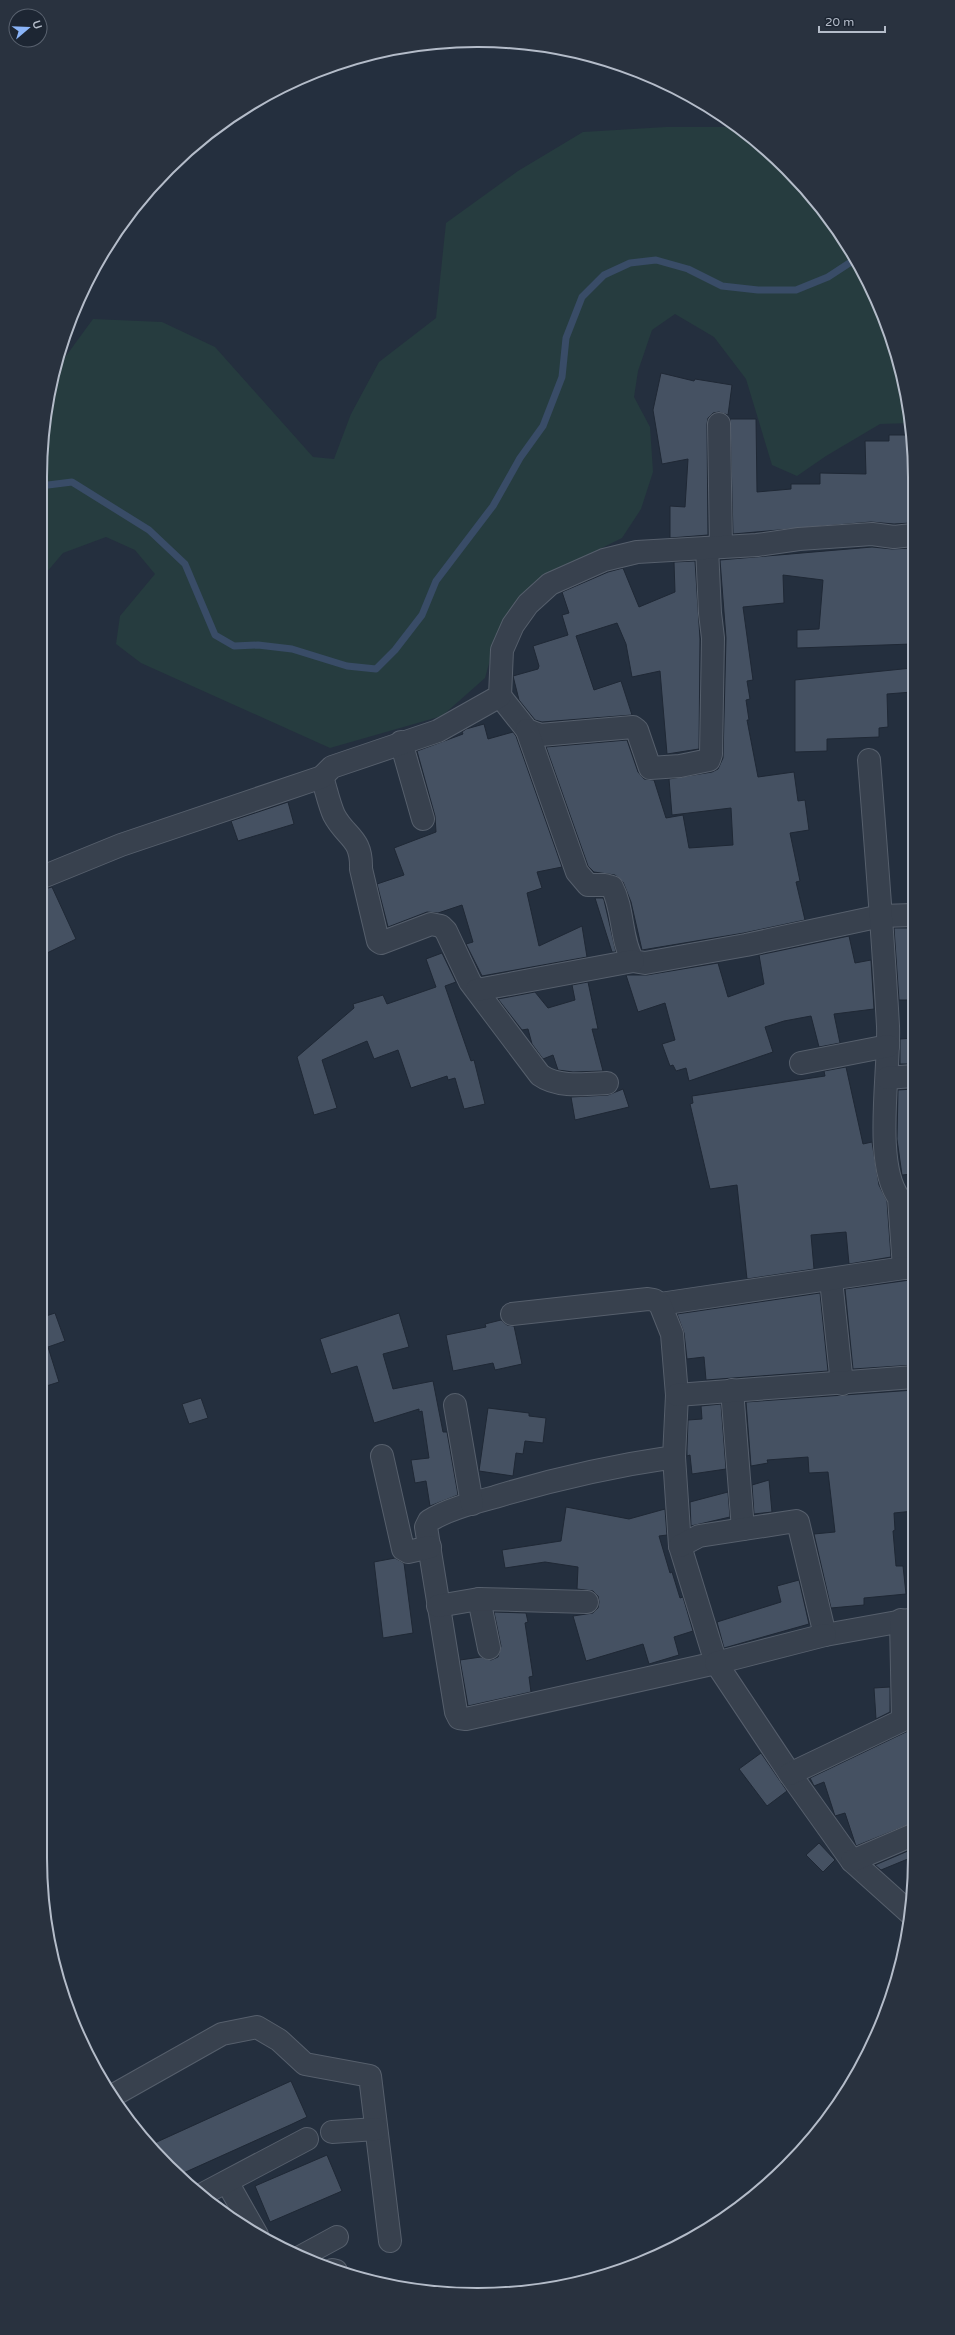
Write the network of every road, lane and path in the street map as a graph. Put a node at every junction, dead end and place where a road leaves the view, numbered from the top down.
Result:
1 (719, 424) dead end
2 (908, 535) edge
3 (714, 548) junction
4 (500, 696) junction
5 (526, 730) junction
6 (401, 742) junction
7 (869, 760) dead end
8 (322, 777) junction
9 (423, 819) dead end
10 (47, 875) edge
11 (908, 915) edge
12 (881, 916) junction
13 (633, 961) junction
14 (477, 990) junction
15 (888, 1046) junction
16 (801, 1064) dead end
17 (908, 1076) edge
18 (887, 1078) junction
19 (607, 1083) dead end
20 (908, 1260) edge
21 (908, 1267) edge
22 (831, 1280) junction
23 (660, 1304) junction
24 (512, 1314) dead end
25 (908, 1378) edge
26 (842, 1384) junction
27 (732, 1390) junction
28 (677, 1395) junction
29 (455, 1405) dead end
30 (382, 1456) dead end
31 (674, 1457) junction
32 (472, 1504) junction
33 (743, 1529) junction
34 (680, 1546) junction
35 (430, 1547) junction
36 (479, 1599) junction
37 (587, 1602) dead end
38 (438, 1606) junction
39 (908, 1619) edge
40 (825, 1635) junction
41 (489, 1648) dead end
42 (716, 1663) junction
43 (908, 1676) edge
44 (908, 1719) edge
45 (790, 1774) junction
46 (908, 1837) edge
47 (852, 1861) junction
48 (905, 1908) edge
49 (117, 2093) edge
50 (376, 2129) junction
51 (332, 2132) dead end
52 (307, 2139) dead end
53 (228, 2182) junction
54 (207, 2192) edge
55 (250, 2223) edge
56 (337, 2237) dead end
57 (390, 2241) dead end
58 (308, 2253) edge

1 - 3 street
2 - 3 street
3 - 4 street
3 - 5 street
4 - 5 street
4 - 6 street
5 - 13 street
6 - 8 street
6 - 9 street
7 - 12 street
8 - 10 street
8 - 14 street
11 - 12 street
12 - 13 street
12 - 15 street
13 - 14 street
14 - 19 street
15 - 16 street
15 - 18 street
17 - 18 street
18 - 20 street
21 - 22 street
22 - 23 street
22 - 26 street
23 - 24 street
23 - 28 street
25 - 26 street
26 - 27 street
27 - 28 street
27 - 33 street
28 - 31 street
29 - 32 street
30 - 35 street
31 - 32 street
31 - 34 street
32 - 35 street
33 - 34 street
33 - 40 street
34 - 42 street
35 - 38 street
36 - 37 street
36 - 38 street
36 - 41 street
38 - 42 street
39 - 40 street
39 - 43 street
40 - 42 street
42 - 45 street
44 - 45 street
45 - 47 street
46 - 47 street
47 - 48 street
49 - 50 street
50 - 51 street
50 - 57 street
52 - 53 street
53 - 54 street
53 - 55 street
56 - 58 street

